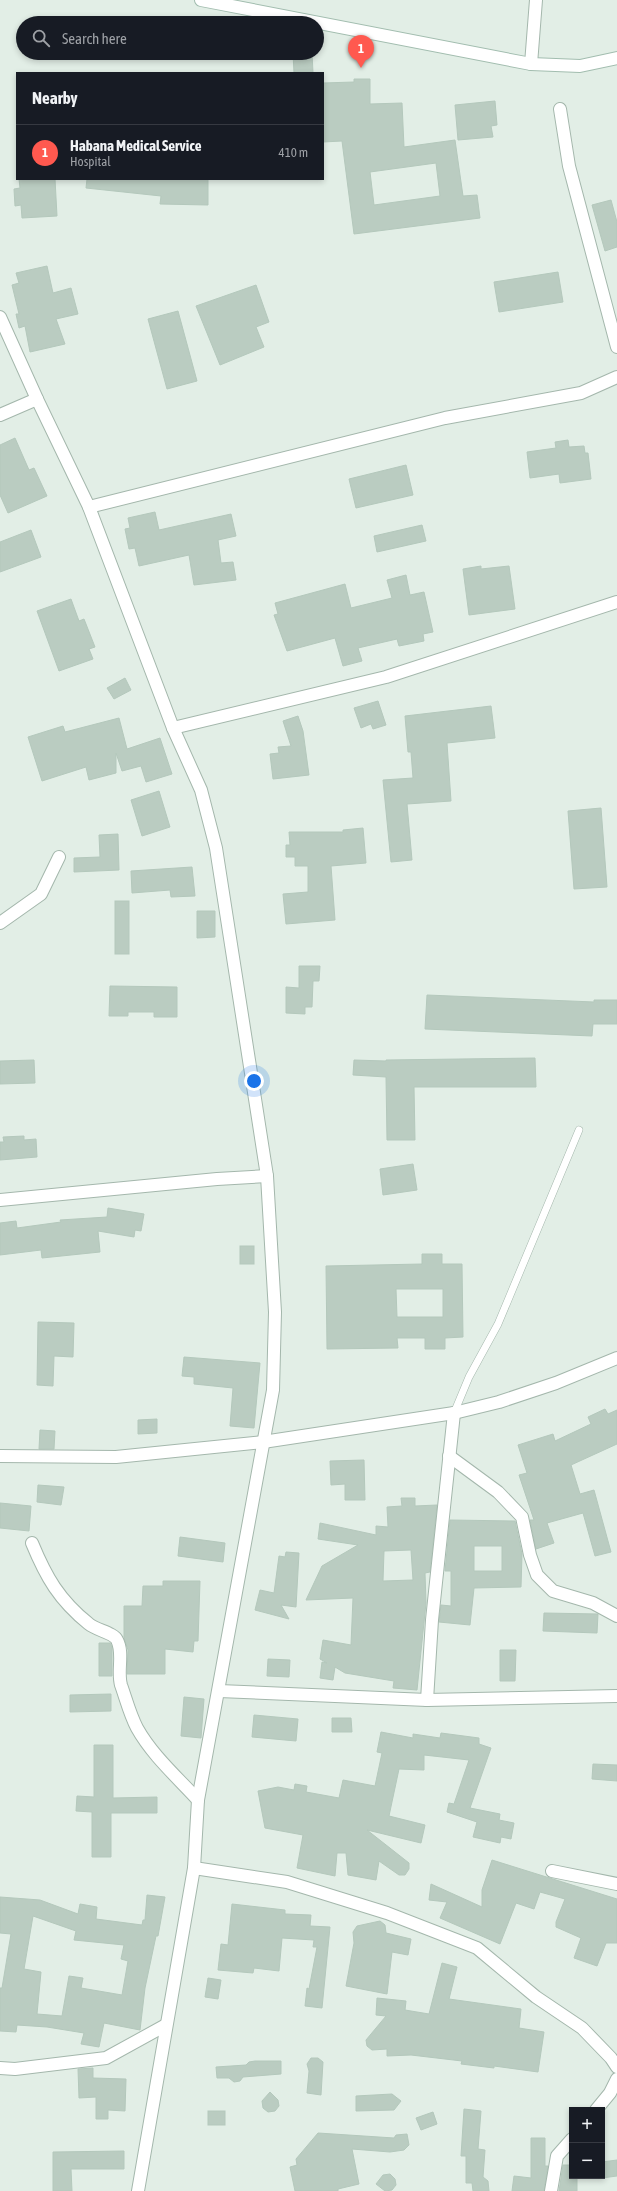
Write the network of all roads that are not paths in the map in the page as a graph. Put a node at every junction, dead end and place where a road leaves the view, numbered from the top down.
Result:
1 (201, 0) edge
2 (536, 0) edge
3 (284, 16) edge
4 (324, 24) edge
5 (617, 58) edge
6 (531, 64) junction
7 (560, 109) dead end
8 (0, 317) edge
9 (617, 347) edge
10 (617, 377) edge
11 (37, 399) junction
12 (0, 415) edge
13 (89, 506) junction
14 (617, 602) edge
15 (173, 728) junction
16 (59, 857) dead end
17 (0, 923) edge
18 (579, 1130) dead end
19 (267, 1176) junction
20 (0, 1200) edge
21 (617, 1358) edge
22 (454, 1413) junction
23 (263, 1442) junction
24 (0, 1456) edge
25 (449, 1456) junction
26 (32, 1543) dead end
27 (617, 1616) edge
28 (218, 1691) junction
29 (617, 1696) edge
30 (427, 1700) junction
31 (198, 1800) junction
32 (194, 1868) junction
33 (552, 1871) dead end
34 (617, 1884) edge
35 (166, 2024) junction
36 (617, 2067) edge
37 (0, 2068) edge
38 (617, 2079) edge
39 (598, 2107) edge
40 (569, 2142) edge
41 (138, 2191) edge
42 (551, 2191) edge

1 - 3 street
2 - 6 street
4 - 6 street
5 - 6 street
7 - 9 street
8 - 11 street
10 - 13 street
11 - 12 street
11 - 13 street
13 - 15 street
14 - 15 street
15 - 19 street
16 - 17 street
18 - 22 lane
19 - 20 street
19 - 23 street
21 - 22 street
22 - 23 street
22 - 25 street
23 - 24 street
23 - 28 street
25 - 27 street
25 - 30 street
26 - 31 street
28 - 30 street
28 - 31 street
29 - 30 street
31 - 32 street
32 - 35 street
32 - 36 street
33 - 34 street
35 - 37 street
35 - 41 street
38 - 39 street
40 - 42 street

